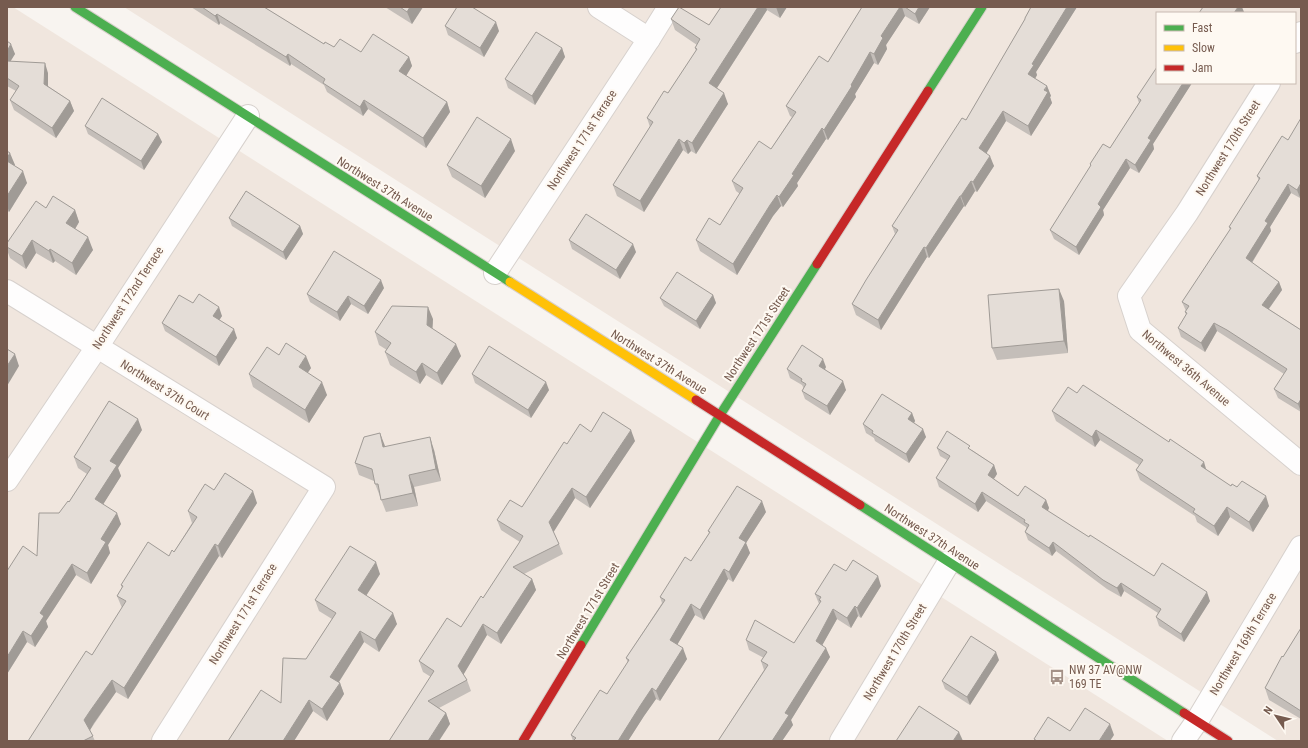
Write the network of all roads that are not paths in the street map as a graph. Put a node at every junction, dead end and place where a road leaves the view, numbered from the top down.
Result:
1 (75, 7) edge
2 (599, 7) edge
3 (669, 7) edge
4 (982, 7) edge
5 (649, 39) junction
6 (1268, 84) edge
7 (248, 116) junction
8 (1187, 213) joint
9 (495, 273) junction
10 (7, 291) edge
11 (96, 347) junction
12 (720, 415) junction
13 (1301, 464) edge
14 (7, 480) edge
15 (324, 487) joint
16 (1301, 547) edge
17 (950, 562) junction
18 (1197, 721) junction
19 (163, 741) edge
20 (523, 741) edge
21 (841, 741) edge
22 (1183, 741) edge
23 (1228, 741) edge

1 - 7 main road, Northwest 37th Avenue
2 - 5 street
3 - 5 street, Northwest 171st Terrace
4 - 12 main road, Northwest 171st Street
5 - 9 street, Northwest 171st Terrace
6 - 8 street, Northwest 170th Street
7 - 9 main road, Northwest 37th Avenue
7 - 11 street, Northwest 172nd Terrace
8 - 13 street, Northwest 36th Avenue
9 - 12 main road, Northwest 37th Avenue
10 - 11 street, Northwest 37th Court
11 - 14 street, Northwest 172nd Terrace
11 - 15 street, Northwest 37th Court
12 - 17 main road, Northwest 37th Avenue
12 - 20 main road, Northwest 171st Street
15 - 19 street, Northwest 171st Terrace
16 - 18 street, Northwest 169th Terrace
17 - 18 main road, Northwest 37th Avenue
17 - 21 street, Northwest 170th Street
18 - 22 street, Northwest 169th Terrace
18 - 23 main road, Northwest 37th Avenue

